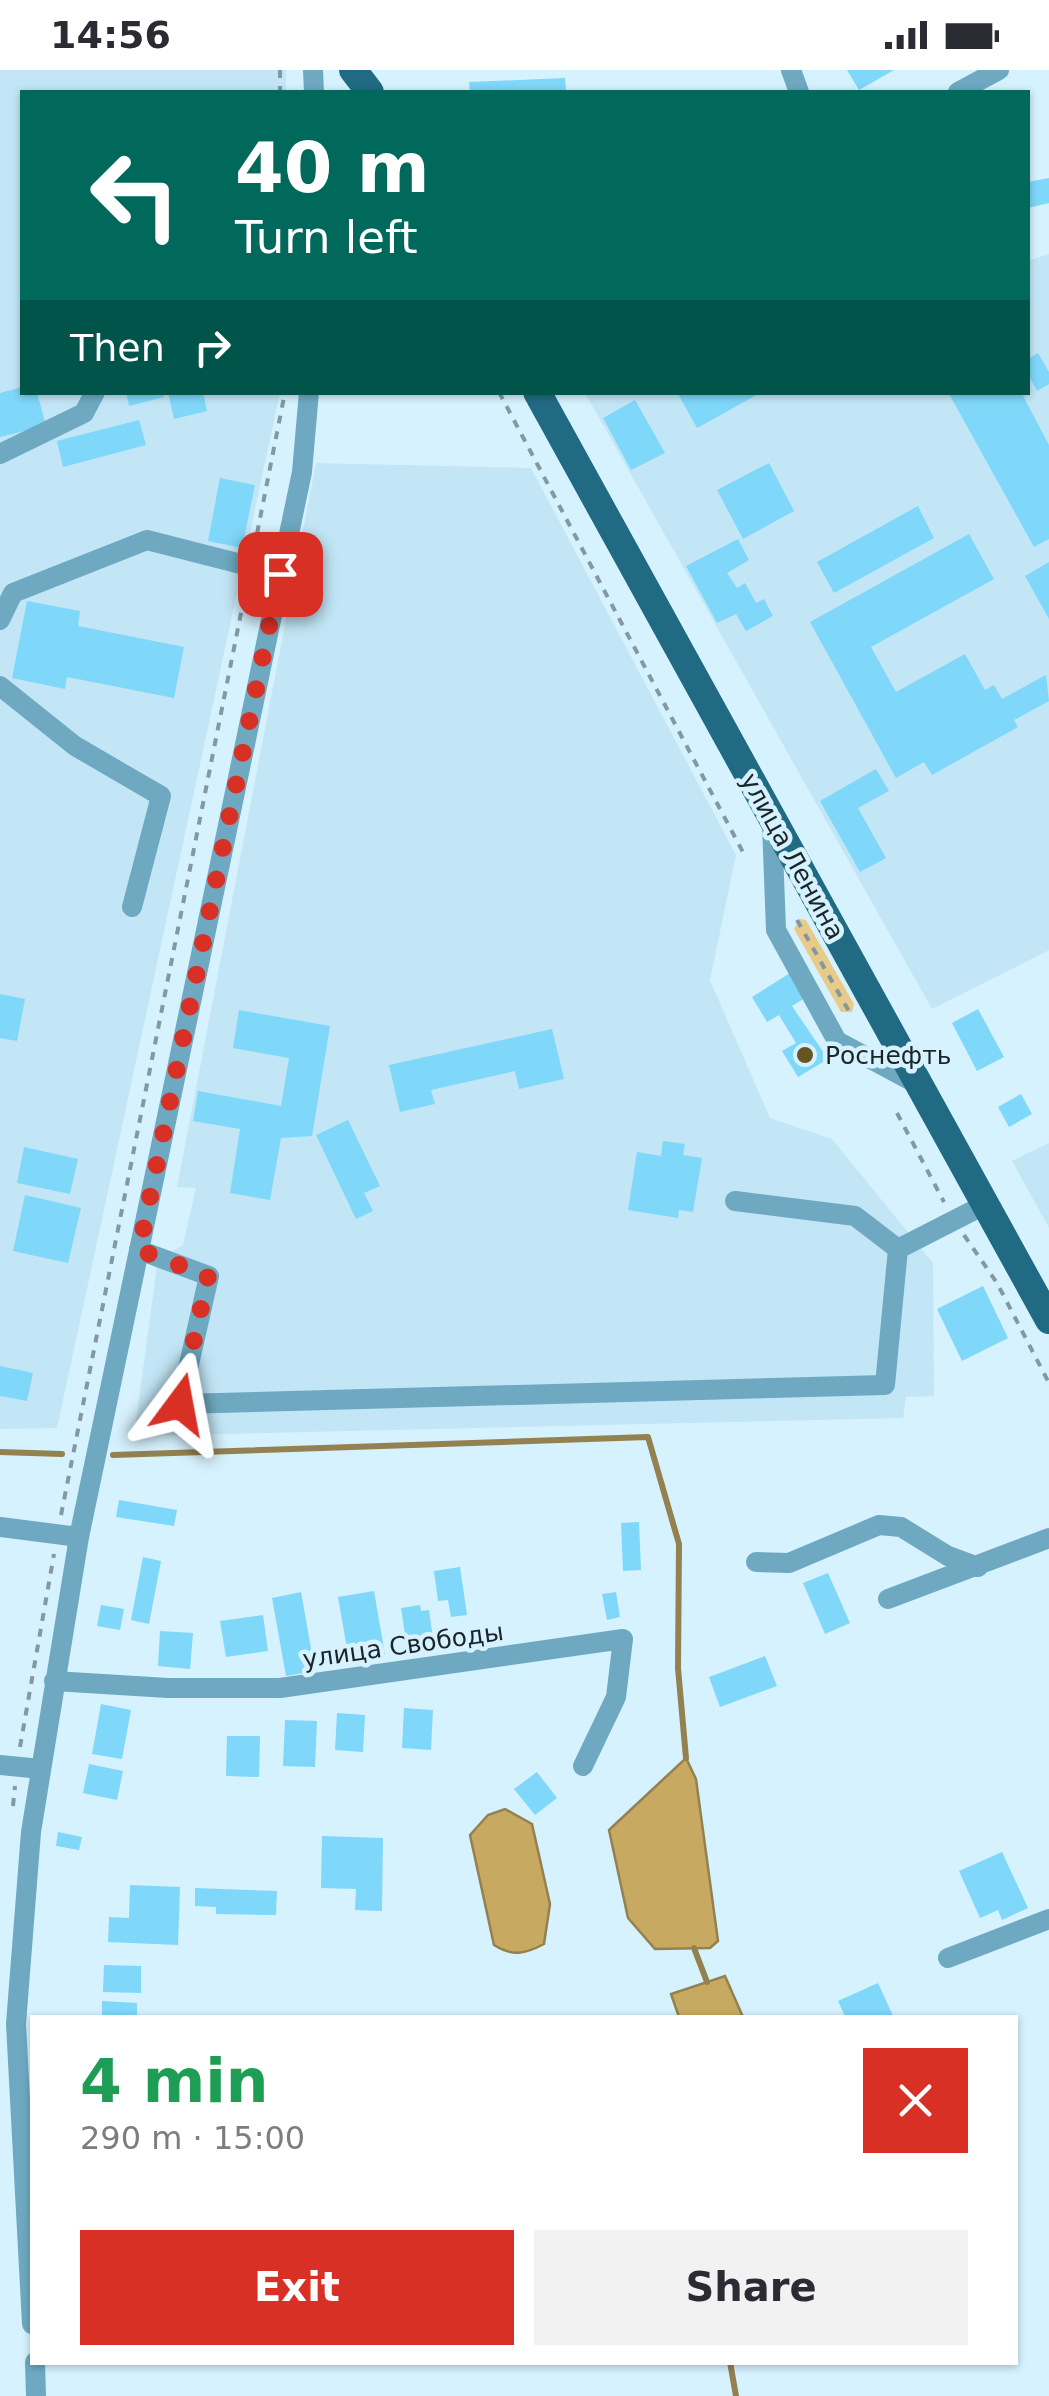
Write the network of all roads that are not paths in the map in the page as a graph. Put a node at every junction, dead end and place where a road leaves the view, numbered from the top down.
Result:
1 (353, 70) edge
2 (1000, 70) edge
3 (369, 90) edge
4 (962, 90) edge
5 (93, 395) edge
6 (309, 395) edge
7 (539, 395) edge
8 (0, 454) edge
9 (280, 574) junction
10 (0, 620) edge
11 (0, 686) edge
12 (772, 817) junction
13 (132, 907) dead end
14 (920, 1086) junction
15 (734, 1201) dead end
16 (986, 1204) junction
17 (898, 1248) junction
18 (139, 1250) junction
19 (1048, 1318) edge
20 (0, 1527) edge
21 (68, 1536) junction
22 (1049, 1538) edge
23 (756, 1562) dead end
24 (978, 1566) junction
25 (888, 1599) dead end
26 (54, 1680) junction
27 (8, 1766) edge
28 (583, 1766) dead end
29 (40, 1769) junction
30 (1049, 1919) edge
31 (948, 1958) dead end
32 (18, 1978) junction
33 (0, 1998) edge
34 (30, 2286) edge
35 (34, 2365) edge
36 (36, 2396) edge

1 - 3 main road
2 - 4 street
5 - 8 street
6 - 9 street
7 - 12 main road, улица Ленина
9 - 10 street
9 - 18 street
11 - 13 street
12 - 14 main road, улица Ленина
12 - 14 street
14 - 16 main road, улица Ленина
15 - 17 street
16 - 17 street
16 - 19 main road, улица Ленина
17 - 18 street
18 - 21 street
20 - 21 street
21 - 26 street
22 - 24 street
23 - 24 street
24 - 25 street
26 - 28 street, улица Свободы
26 - 29 street
27 - 29 street
29 - 32 street
30 - 31 street
32 - 33 street
32 - 34 street
35 - 36 street

